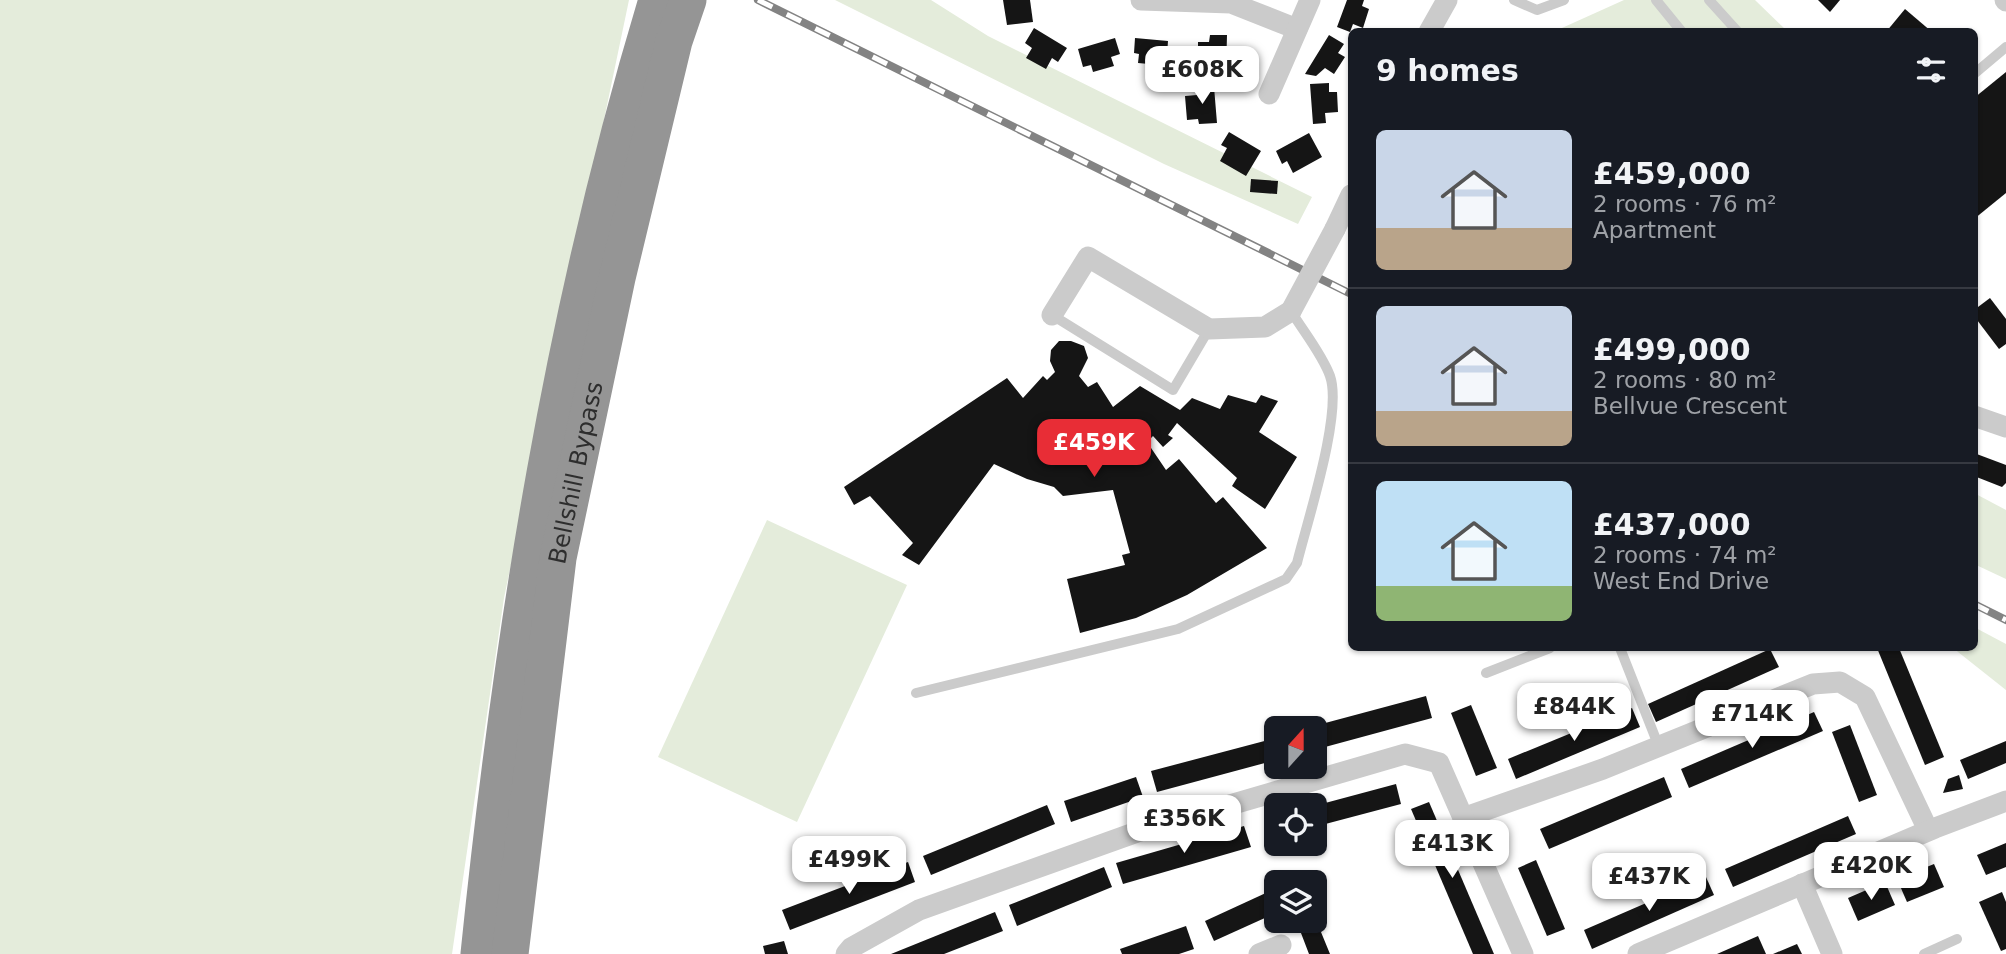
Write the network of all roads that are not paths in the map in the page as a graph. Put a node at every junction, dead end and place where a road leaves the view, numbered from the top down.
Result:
1 (657, 0) edge
2 (688, 0) edge
3 (1141, 0) edge
4 (1310, 0) edge
5 (1447, 0) edge
6 (1514, 0) edge
7 (1564, 0) edge
8 (1657, 0) edge
9 (1709, 0) edge
10 (1431, 28) edge
11 (1679, 28) edge
12 (1734, 28) edge
13 (1297, 29) junction
14 (660, 38) junction
15 (2006, 47) edge
16 (1978, 71) edge
17 (1269, 94) dead end
18 (1348, 201) edge
19 (1291, 311) junction
20 (1052, 315) joint
21 (1209, 329) junction
22 (1978, 417) edge
23 (2006, 427) edge
24 (1542, 651) edge
25 (1621, 651) edge
26 (1486, 673) dead end
27 (916, 693) dead end
28 (1660, 747) junction
29 (2006, 801) edge
30 (1463, 818) junction
31 (1928, 830) junction
32 (1802, 884) junction
33 (1957, 939) dead end
34 (1281, 945) dead end
35 (479, 954) edge
36 (510, 954) edge
37 (846, 954) edge
38 (1259, 954) edge
39 (1523, 954) edge
40 (1638, 954) edge
41 (1832, 954) edge
42 (1924, 954) edge

1 - 14 highway, Bellshill Bypass
2 - 14 highway, Bellshill Bypass
3 - 13 street
4 - 13 street
5 - 10 street
6 - 7 lane
8 - 11 lane
9 - 12 lane
13 - 17 street
14 - 35 highway, Bellshill Bypass
14 - 36 highway, Bellshill Bypass
15 - 16 lane
18 - 19 street, bridge
19 - 21 street
19 - 27 lane
20 - 21 street
20 - 21 lane
22 - 23 street
24 - 26 lane
25 - 28 lane
28 - 30 street
28 - 31 street
29 - 31 street
30 - 37 street
30 - 39 street
31 - 32 street
32 - 40 street
32 - 41 street
33 - 42 lane
34 - 38 street

